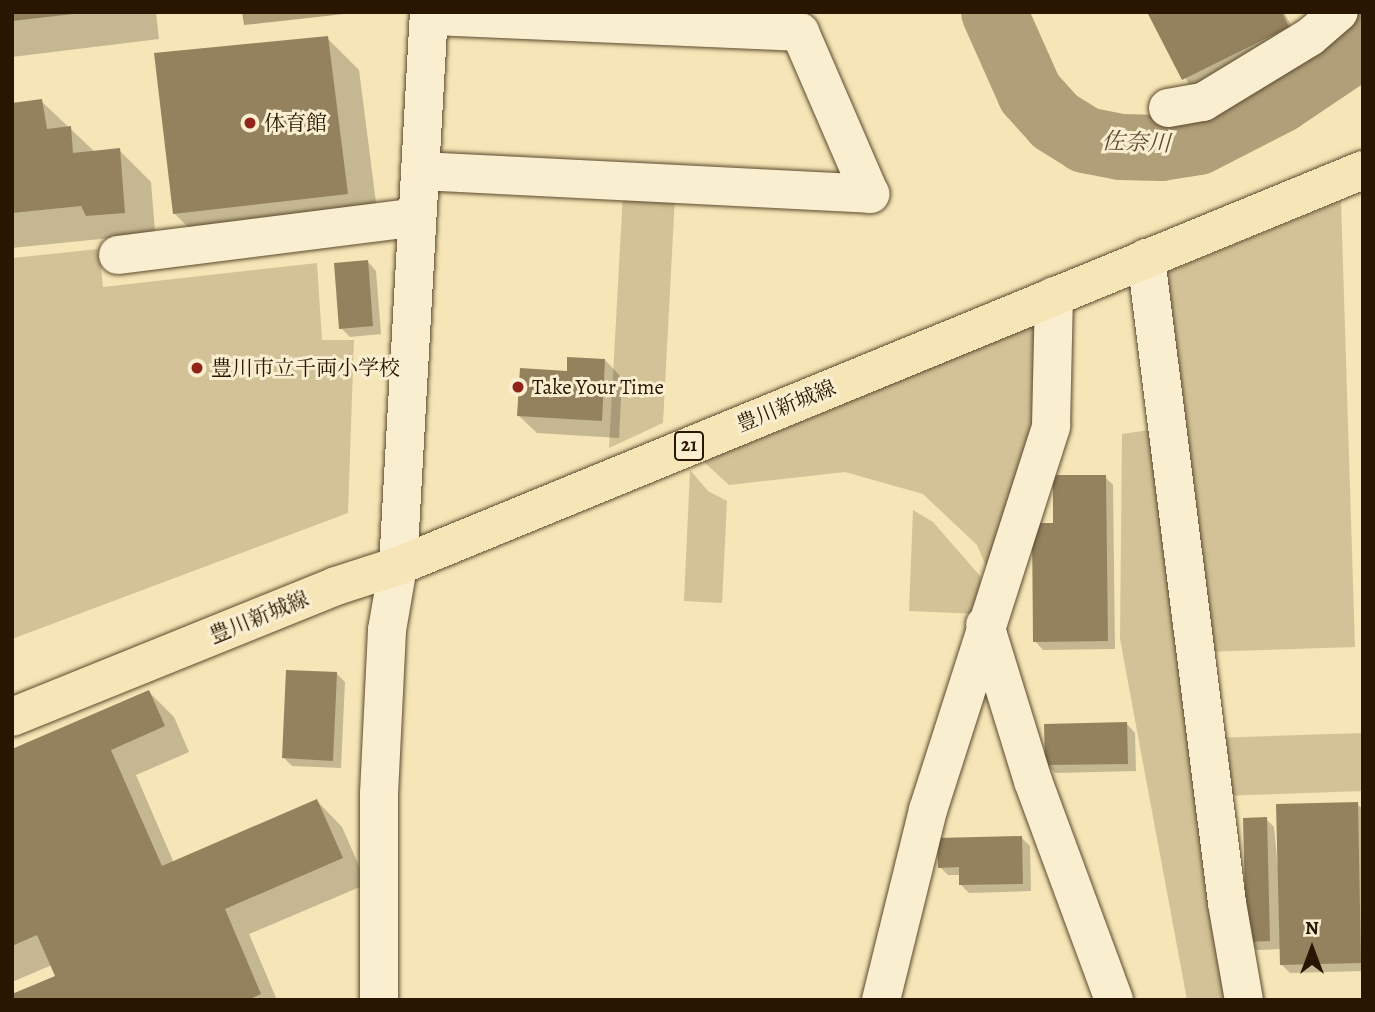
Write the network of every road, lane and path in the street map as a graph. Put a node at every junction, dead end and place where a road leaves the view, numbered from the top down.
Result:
1 (1339, 12) edge
2 (429, 14) edge
3 (1168, 108) dead end
4 (420, 170) junction
5 (1363, 170) edge
6 (417, 217) junction
7 (117, 255) dead end
8 (1146, 258) junction
9 (1054, 296) junction
10 (398, 566) junction
11 (985, 625) junction
12 (12, 717) edge
13 (379, 1000) edge
14 (881, 1000) edge
15 (1114, 1000) edge
16 (1244, 1000) edge

1 - 3 street
2 - 4 street
2 - 4 street
4 - 6 street
5 - 8 main road, 豊川新城線 / 21
6 - 7 street
6 - 10 street
8 - 9 main road, 豊川新城線 / 21
8 - 16 street
9 - 10 main road, 豊川新城線 / 21
9 - 11 street
10 - 12 main road, 豊川新城線 / 21
10 - 13 street
11 - 14 street
11 - 15 street

